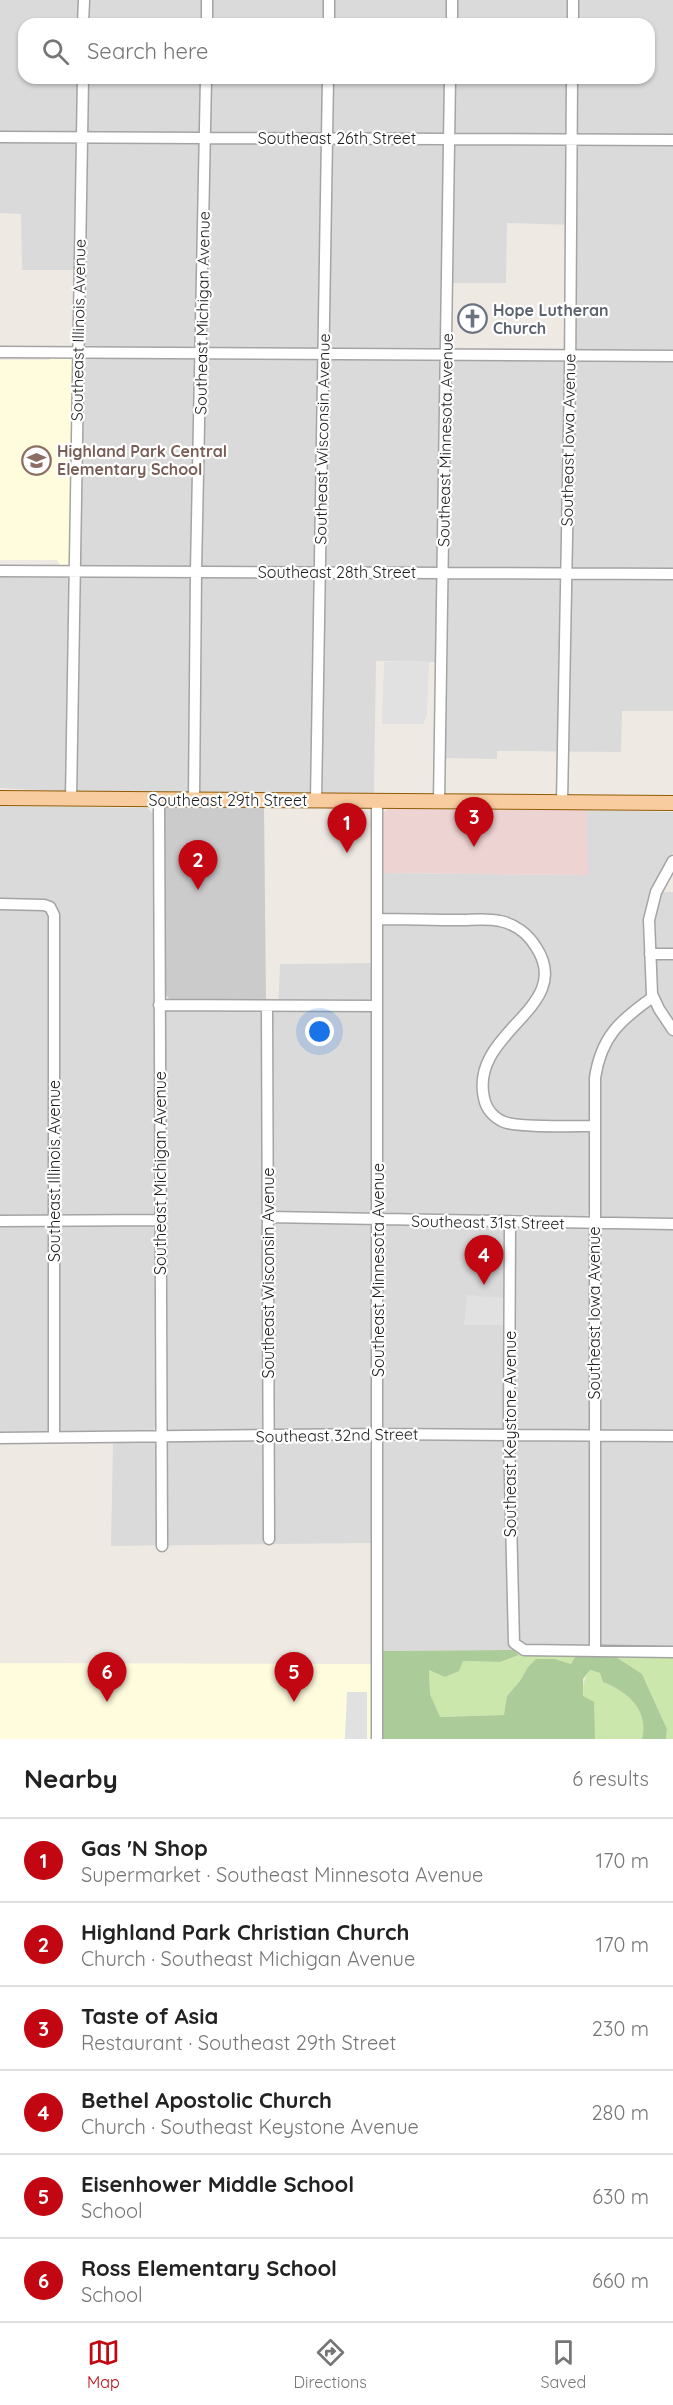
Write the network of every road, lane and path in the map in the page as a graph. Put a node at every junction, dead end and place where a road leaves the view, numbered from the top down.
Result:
1 (84, 0) edge
2 (207, 0) edge
3 (329, 0) edge
4 (452, 0) edge
5 (573, 0) edge
6 (83, 18) edge
7 (207, 18) edge
8 (329, 18) edge
9 (452, 18) edge
10 (573, 18) edge
11 (82, 84) edge
12 (206, 84) edge
13 (328, 84) edge
14 (450, 84) edge
15 (572, 84) edge
16 (0, 136) edge
17 (82, 136) junction
18 (204, 136) junction
19 (327, 138) junction
20 (449, 139) junction
21 (572, 139) junction
22 (673, 140) edge
23 (0, 352) edge
24 (78, 352) junction
25 (201, 353) junction
26 (323, 354) junction
27 (446, 354) junction
28 (570, 355) junction
29 (673, 356) edge
30 (0, 571) edge
31 (75, 571) junction
32 (196, 571) junction
33 (319, 571) junction
34 (443, 573) junction
35 (565, 574) junction
36 (673, 574) edge
37 (0, 798) edge
38 (71, 799) junction
39 (159, 800) junction
40 (194, 800) junction
41 (316, 801) junction
42 (377, 801) junction
43 (439, 801) junction
44 (562, 802) junction
45 (673, 803) edge
46 (673, 861) edge
47 (0, 904) edge
48 (377, 919) junction
49 (650, 954) junction
50 (673, 954) edge
51 (653, 997) junction
52 (159, 1005) junction
53 (377, 1006) junction
54 (267, 1007) junction
55 (673, 1030) edge
56 (595, 1126) junction
57 (268, 1217) junction
58 (378, 1218) junction
59 (54, 1220) junction
60 (160, 1220) junction
61 (0, 1221) edge
62 (510, 1221) junction
63 (594, 1223) junction
64 (673, 1224) edge
65 (378, 1434) junction
66 (509, 1435) junction
67 (594, 1435) junction
68 (268, 1436) junction
69 (673, 1436) edge
70 (54, 1437) junction
71 (161, 1437) junction
72 (0, 1438) edge
73 (269, 1539) dead end
74 (162, 1546) dead end
75 (595, 1651) junction
76 (673, 1652) edge
77 (377, 1739) edge

1 - 6 street
2 - 7 street
3 - 8 street
4 - 9 street
5 - 10 street
11 - 17 street, Southeast Illinois Avenue
12 - 18 street, Southeast Michigan Avenue
13 - 19 street, Southeast Wisconsin Avenue
14 - 20 street, Southeast Minnesota Avenue
15 - 21 street, Southeast Iowa Avenue
16 - 17 street, Southeast 26th Street
17 - 18 street, Southeast 26th Street
17 - 24 street, Southeast Illinois Avenue
18 - 19 street, Southeast 26th Street
18 - 25 street, Southeast Michigan Avenue
19 - 20 street, Southeast 26th Street
19 - 26 street, Southeast Wisconsin Avenue
20 - 21 street, Southeast 26th Street
20 - 27 street, Southeast Minnesota Avenue
21 - 22 street, Southeast 26th Street
21 - 28 street, Southeast Iowa Avenue
23 - 24 street
24 - 25 street
24 - 31 street, Southeast Illinois Avenue
25 - 26 street
25 - 32 street, Southeast Michigan Avenue
26 - 27 street
26 - 33 street, Southeast Wisconsin Avenue
27 - 28 street
27 - 34 street, Southeast Minnesota Avenue
28 - 29 street
28 - 35 street, Southeast Iowa Avenue
30 - 31 street, Southeast 28th Street
31 - 32 street, Southeast 28th Street
31 - 38 street, Southeast Illinois Avenue
32 - 33 street, Southeast 28th Street
32 - 40 street, Southeast Michigan Avenue
33 - 34 street, Southeast 28th Street
33 - 41 street, Southeast Wisconsin Avenue
34 - 35 street, Southeast 28th Street
34 - 43 street, Southeast Minnesota Avenue
35 - 36 street, Southeast 28th Street
35 - 44 street, Southeast Iowa Avenue
37 - 38 main road, Southeast 29th Street
38 - 39 main road, Southeast 29th Street
39 - 40 main road, Southeast 29th Street
39 - 52 street, Southeast Michigan Avenue
40 - 41 main road, Southeast 29th Street
41 - 42 main road, Southeast 29th Street
42 - 43 main road, Southeast 29th Street
42 - 48 street, Southeast Minnesota Avenue
43 - 44 main road, Southeast 29th Street
44 - 45 main road, Southeast 29th Street
46 - 49 street
47 - 59 street, Southeast Illinois Avenue
48 - 53 street, Southeast Minnesota Avenue
48 - 56 street
49 - 50 street
49 - 51 street
51 - 55 street
51 - 56 street, Southeast Iowa Avenue
52 - 54 street
52 - 60 street, Southeast Michigan Avenue
53 - 54 street
53 - 58 street, Southeast Minnesota Avenue
54 - 57 street, Southeast Wisconsin Avenue
56 - 63 street, Southeast Iowa Avenue
57 - 58 street, Southeast 31st Street
57 - 68 street, Southeast Wisconsin Avenue
58 - 62 street, Southeast 31st Street
58 - 65 street, Southeast Minnesota Avenue
59 - 60 street
59 - 61 street
59 - 70 street, Southeast Illinois Avenue
60 - 71 street, Southeast Michigan Avenue
62 - 63 street, Southeast 31st Street
62 - 66 street, Southeast Keystone Avenue
63 - 64 street, Southeast 31st Street
63 - 67 street, Southeast Iowa Avenue
65 - 66 street, Southeast 32nd Street
65 - 68 street, Southeast 32nd Street
65 - 77 street, Southeast Minnesota Avenue
66 - 67 street, Southeast 32nd Street
66 - 75 street, Southeast Keystone Avenue
67 - 69 street, Southeast 32nd Street
67 - 75 street, Southeast Iowa Avenue
68 - 71 street, Southeast 32nd Street
68 - 73 street, Southeast Wisconsin Avenue
70 - 71 street, Southeast 32nd Street
70 - 72 street, Southeast 32nd Street
71 - 74 street, Southeast Michigan Avenue
75 - 76 street

